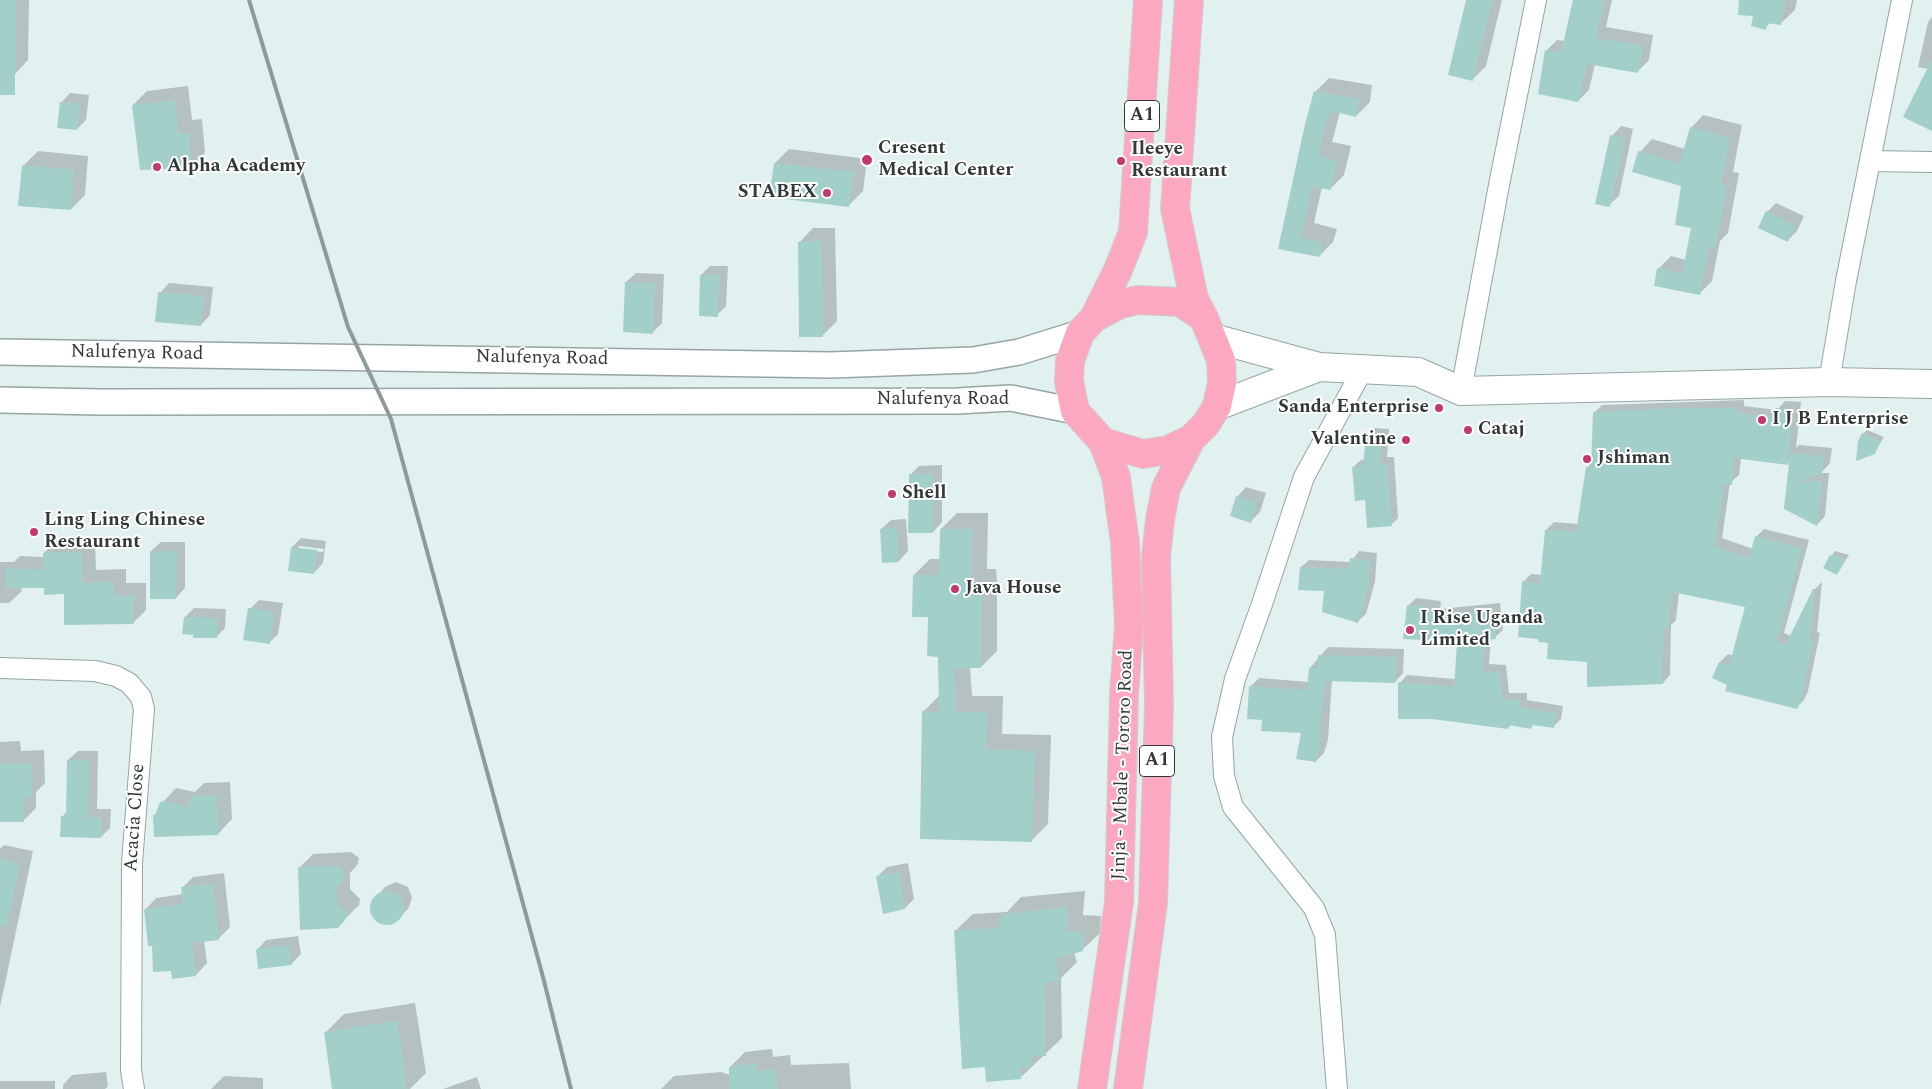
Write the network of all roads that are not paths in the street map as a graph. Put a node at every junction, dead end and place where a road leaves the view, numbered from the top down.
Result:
1 (1148, 0) edge
2 (1189, 0) edge
3 (1536, 0) edge
4 (1902, 0) edge
5 (1870, 161) junction
6 (1932, 162) edge
7 (1087, 326) junction
8 (1208, 328) junction
9 (0, 352) edge
10 (1319, 367) junction
11 (1363, 369) junction
12 (1830, 382) junction
13 (1932, 384) edge
14 (1461, 391) junction
15 (0, 400) edge
16 (1217, 406) junction
17 (1075, 411) junction
18 (1192, 439) junction
19 (1103, 442) junction
20 (0, 668) edge
21 (134, 1089) edge
22 (1092, 1089) edge
23 (1128, 1089) edge
24 (1337, 1089) edge

1 - 7 highway, A1
2 - 8 highway, A1
3 - 14 street
4 - 5 street
5 - 6 street
5 - 12 street
7 - 8 highway
7 - 9 street, Nalufenya Road
7 - 17 highway, A1
8 - 10 main road
8 - 16 highway, A1
10 - 11 main road
10 - 16 main road
11 - 14 main road
11 - 24 street
12 - 13 main road
12 - 14 main road
15 - 17 street, Nalufenya Road
16 - 18 highway, A1
17 - 19 highway, A1
18 - 19 highway, A1
18 - 23 highway, Jinja - Mbale - Tororo Road / A1
19 - 22 highway, Jinja - Mbale - Tororo Road / A1
20 - 21 street, Acacia Close

